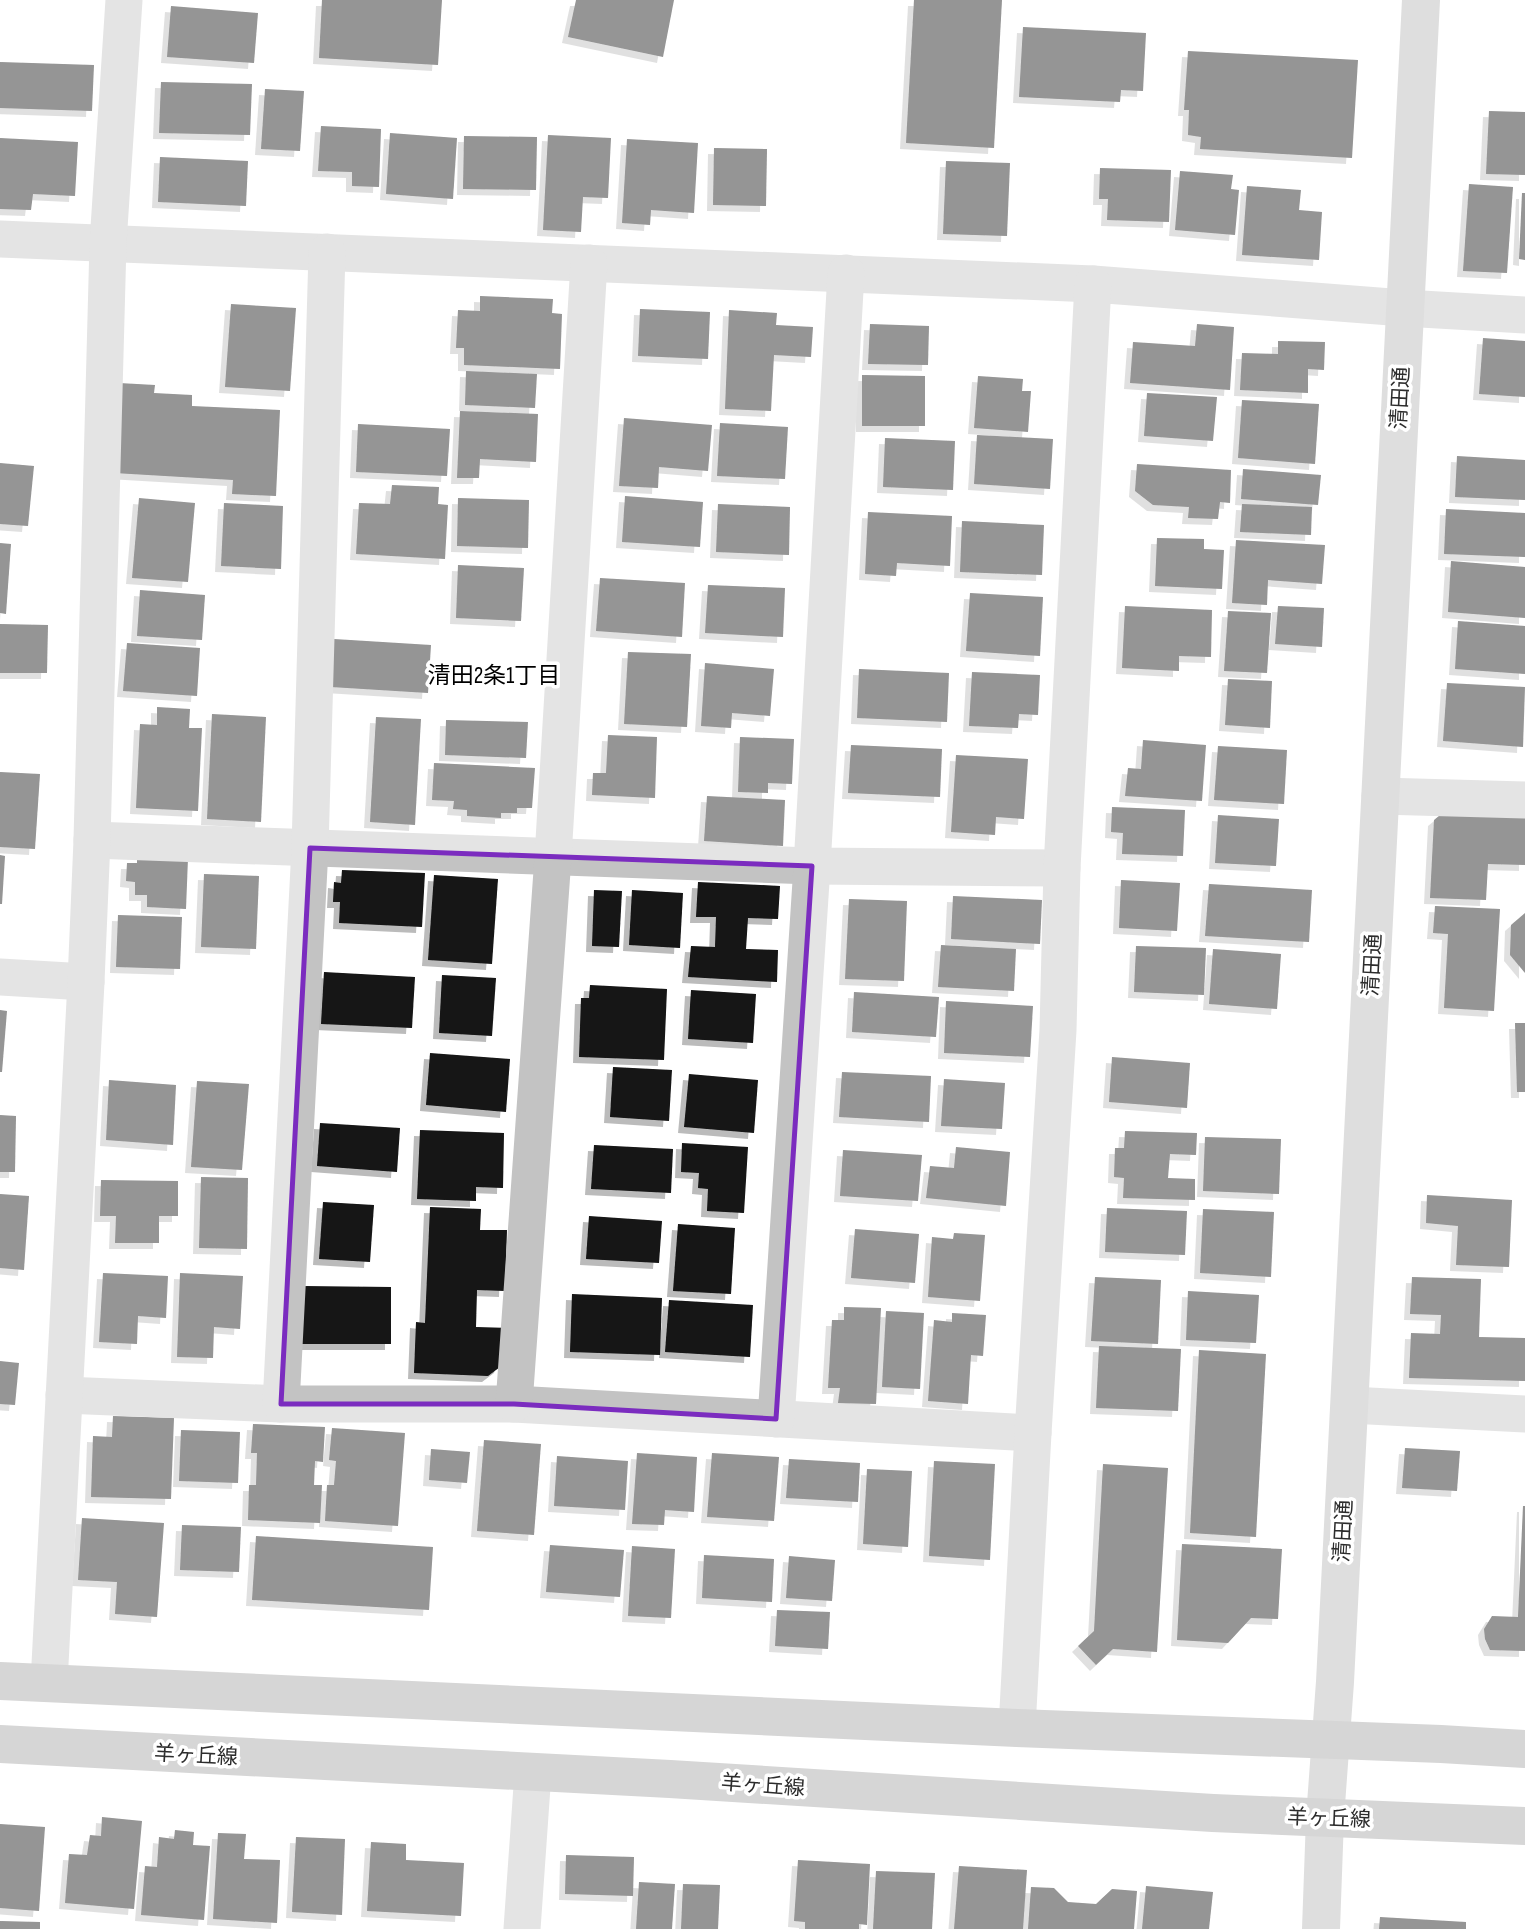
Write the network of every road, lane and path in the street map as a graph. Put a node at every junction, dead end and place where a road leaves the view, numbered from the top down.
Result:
1 (124, 0) edge
2 (1421, 0) edge
3 (0, 239) edge
4 (108, 243) junction
5 (327, 252) junction
6 (590, 263) junction
7 (846, 273) junction
8 (1093, 284) junction
9 (1404, 308) junction
10 (1525, 314) edge
11 (1380, 796) junction
12 (1525, 800) edge
13 (92, 840) junction
14 (310, 848) junction
15 (553, 857) junction
16 (812, 866) junction
17 (1062, 868) junction
18 (0, 977) edge
19 (86, 982) junction
20 (64, 1395) junction
21 (281, 1404) junction
22 (514, 1404) junction
23 (1350, 1405) junction
24 (1525, 1414) edge
25 (776, 1419) junction
26 (1033, 1433) junction
27 (0, 1681) edge
28 (49, 1683) junction
29 (1017, 1728) junction
30 (1332, 1740) junction
31 (0, 1744) edge
32 (1525, 1749) edge
33 (533, 1772) junction
34 (1325, 1818) junction
35 (1525, 1826) edge
36 (522, 1929) edge
37 (1321, 1929) edge

1 - 4 street
2 - 9 street, 清田通
3 - 4 street
4 - 5 street
4 - 13 street
5 - 6 street
5 - 14 street
6 - 7 street
6 - 15 street
7 - 8 street
7 - 16 street
8 - 9 street
8 - 17 street
9 - 10 street
9 - 11 street, 清田通
11 - 12 street
11 - 23 street, 清田通
13 - 14 street
13 - 19 street
14 - 15 street
14 - 21 street
15 - 16 street
15 - 22 street
16 - 17 street
16 - 25 street
17 - 26 street
18 - 19 street
19 - 20 street
20 - 21 street
20 - 28 street
21 - 22 street
22 - 25 street
23 - 24 street
23 - 30 street, 清田通
25 - 26 street
26 - 29 street
27 - 28 main road
28 - 29 main road
29 - 30 main road
30 - 32 main road
30 - 34 street, 清田通
31 - 33 main road, 羊ヶ丘線
33 - 34 main road, 羊ヶ丘線
33 - 36 street
34 - 35 main road, 羊ヶ丘線
34 - 37 street, 清田通

